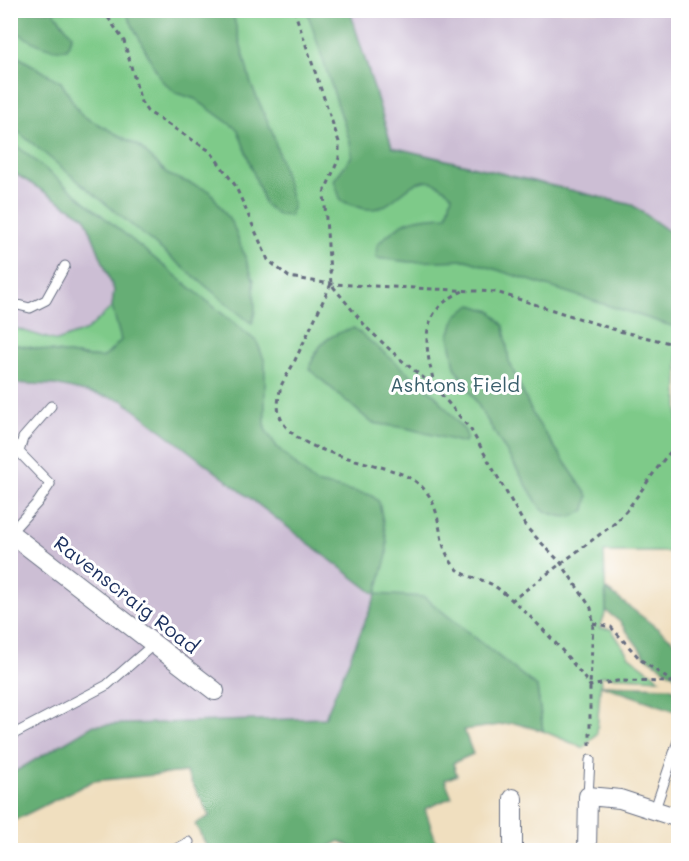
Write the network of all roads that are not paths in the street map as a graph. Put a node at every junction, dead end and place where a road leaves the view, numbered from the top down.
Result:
1 (65, 266) dead end
2 (10, 303) edge
3 (51, 406) dead end
4 (10, 533) edge
5 (154, 644) junction
6 (215, 691) dead end
7 (10, 736) edge
8 (678, 741) edge
9 (590, 760) road end
10 (514, 795) dead end
11 (588, 796) junction
12 (655, 809) junction
13 (678, 818) edge
14 (189, 842) dead end
15 (175, 850) edge
16 (513, 850) edge
17 (587, 850) edge

1 - 2 lane
3 - 4 lane
4 - 5 street, Ravenscraig Road
5 - 6 street, Ravenscraig Road
5 - 7 lane
8 - 12 lane
9 - 11 lane
10 - 16 street
11 - 12 street
11 - 17 street
12 - 13 street
14 - 15 lane

